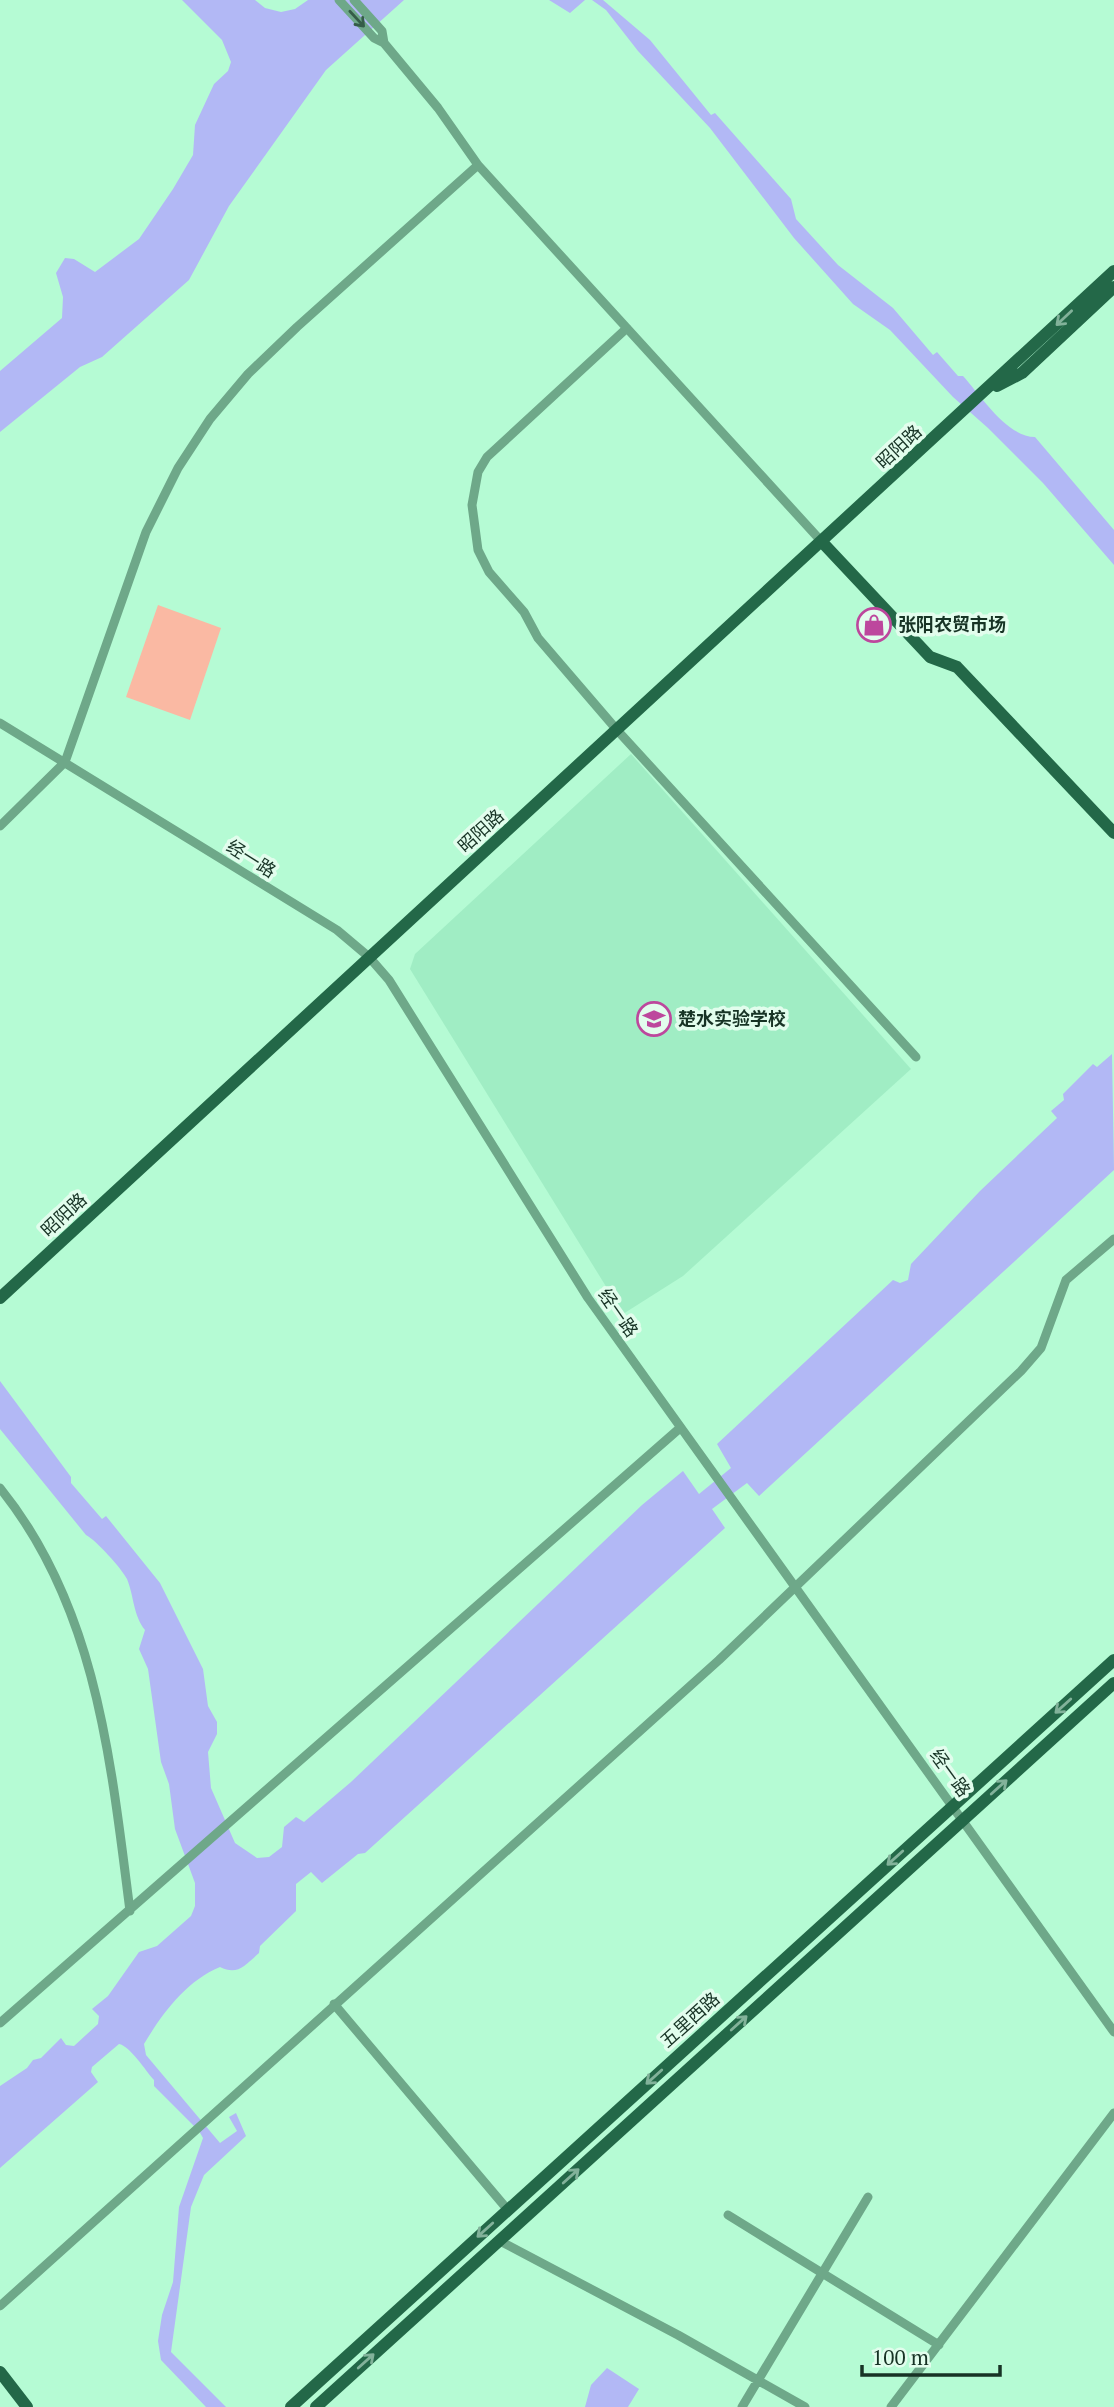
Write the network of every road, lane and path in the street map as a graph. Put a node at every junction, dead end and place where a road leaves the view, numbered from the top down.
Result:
1 (339, 0) edge
2 (354, 0) edge
3 (384, 43) junction
4 (478, 165) junction
5 (1114, 271) edge
6 (1114, 287) edge
7 (627, 328) junction
8 (987, 391) junction
9 (822, 542) junction
10 (0, 723) edge
11 (617, 730) junction
12 (65, 762) junction
13 (0, 826) edge
14 (1114, 833) edge
15 (369, 957) junction
16 (916, 1057) dead end
17 (1114, 1238) edge
18 (0, 1298) edge
19 (680, 1428) junction
20 (0, 1488) edge
21 (796, 1585) junction
22 (1114, 1660) edge
23 (1114, 1683) edge
24 (953, 1805) junction
25 (964, 1819) junction
26 (130, 1910) junction
27 (334, 2004) junction
28 (0, 2023) edge
29 (1114, 2032) edge
30 (1114, 2113) edge
31 (868, 2197) dead end
32 (508, 2210) junction
33 (728, 2215) dead end
34 (500, 2241) junction
35 (822, 2271) junction
36 (0, 2306) edge
37 (939, 2345) junction
38 (0, 2372) edge
39 (757, 2380) junction
40 (27, 2407) edge
41 (290, 2407) edge
42 (316, 2407) edge
43 (742, 2407) edge
44 (805, 2407) edge
45 (891, 2407) edge

1 -> 3 street
2 - 3 street
3 - 4 street
4 - 7 street
4 - 12 street
5 -> 8 main road, 昭阳路
6 - 8 main road, 昭阳路
7 - 9 street
7 - 11 street
8 - 9 main road, 昭阳路
9 - 11 main road, 昭阳路
9 - 14 main road
10 - 12 street, 经一路
11 - 15 main road, 昭阳路
11 - 16 street
12 - 13 street
12 - 15 street, 经一路
15 - 18 main road, 昭阳路
15 - 19 street, 经一路
17 - 21 street
19 - 21 street, 经一路
19 - 26 street
20 - 26 street
21 - 24 street, 经一路
21 - 27 street
22 -> 24 main road, 五里西路
25 -> 23 main road, 五里西路
24 - 25 street, 经一路
24 -> 32 main road, 五里西路
25 - 29 street, 经一路
34 -> 25 main road, 五里西路
26 - 28 street
27 - 32 street
27 - 36 street
30 - 37 street
31 - 35 street
32 -> 41 main road, 五里西路
33 - 35 street
34 - 39 street
42 -> 34 main road, 五里西路
35 - 37 street
35 - 39 street
37 - 45 street
38 - 40 main road
39 - 43 street
39 - 44 street

